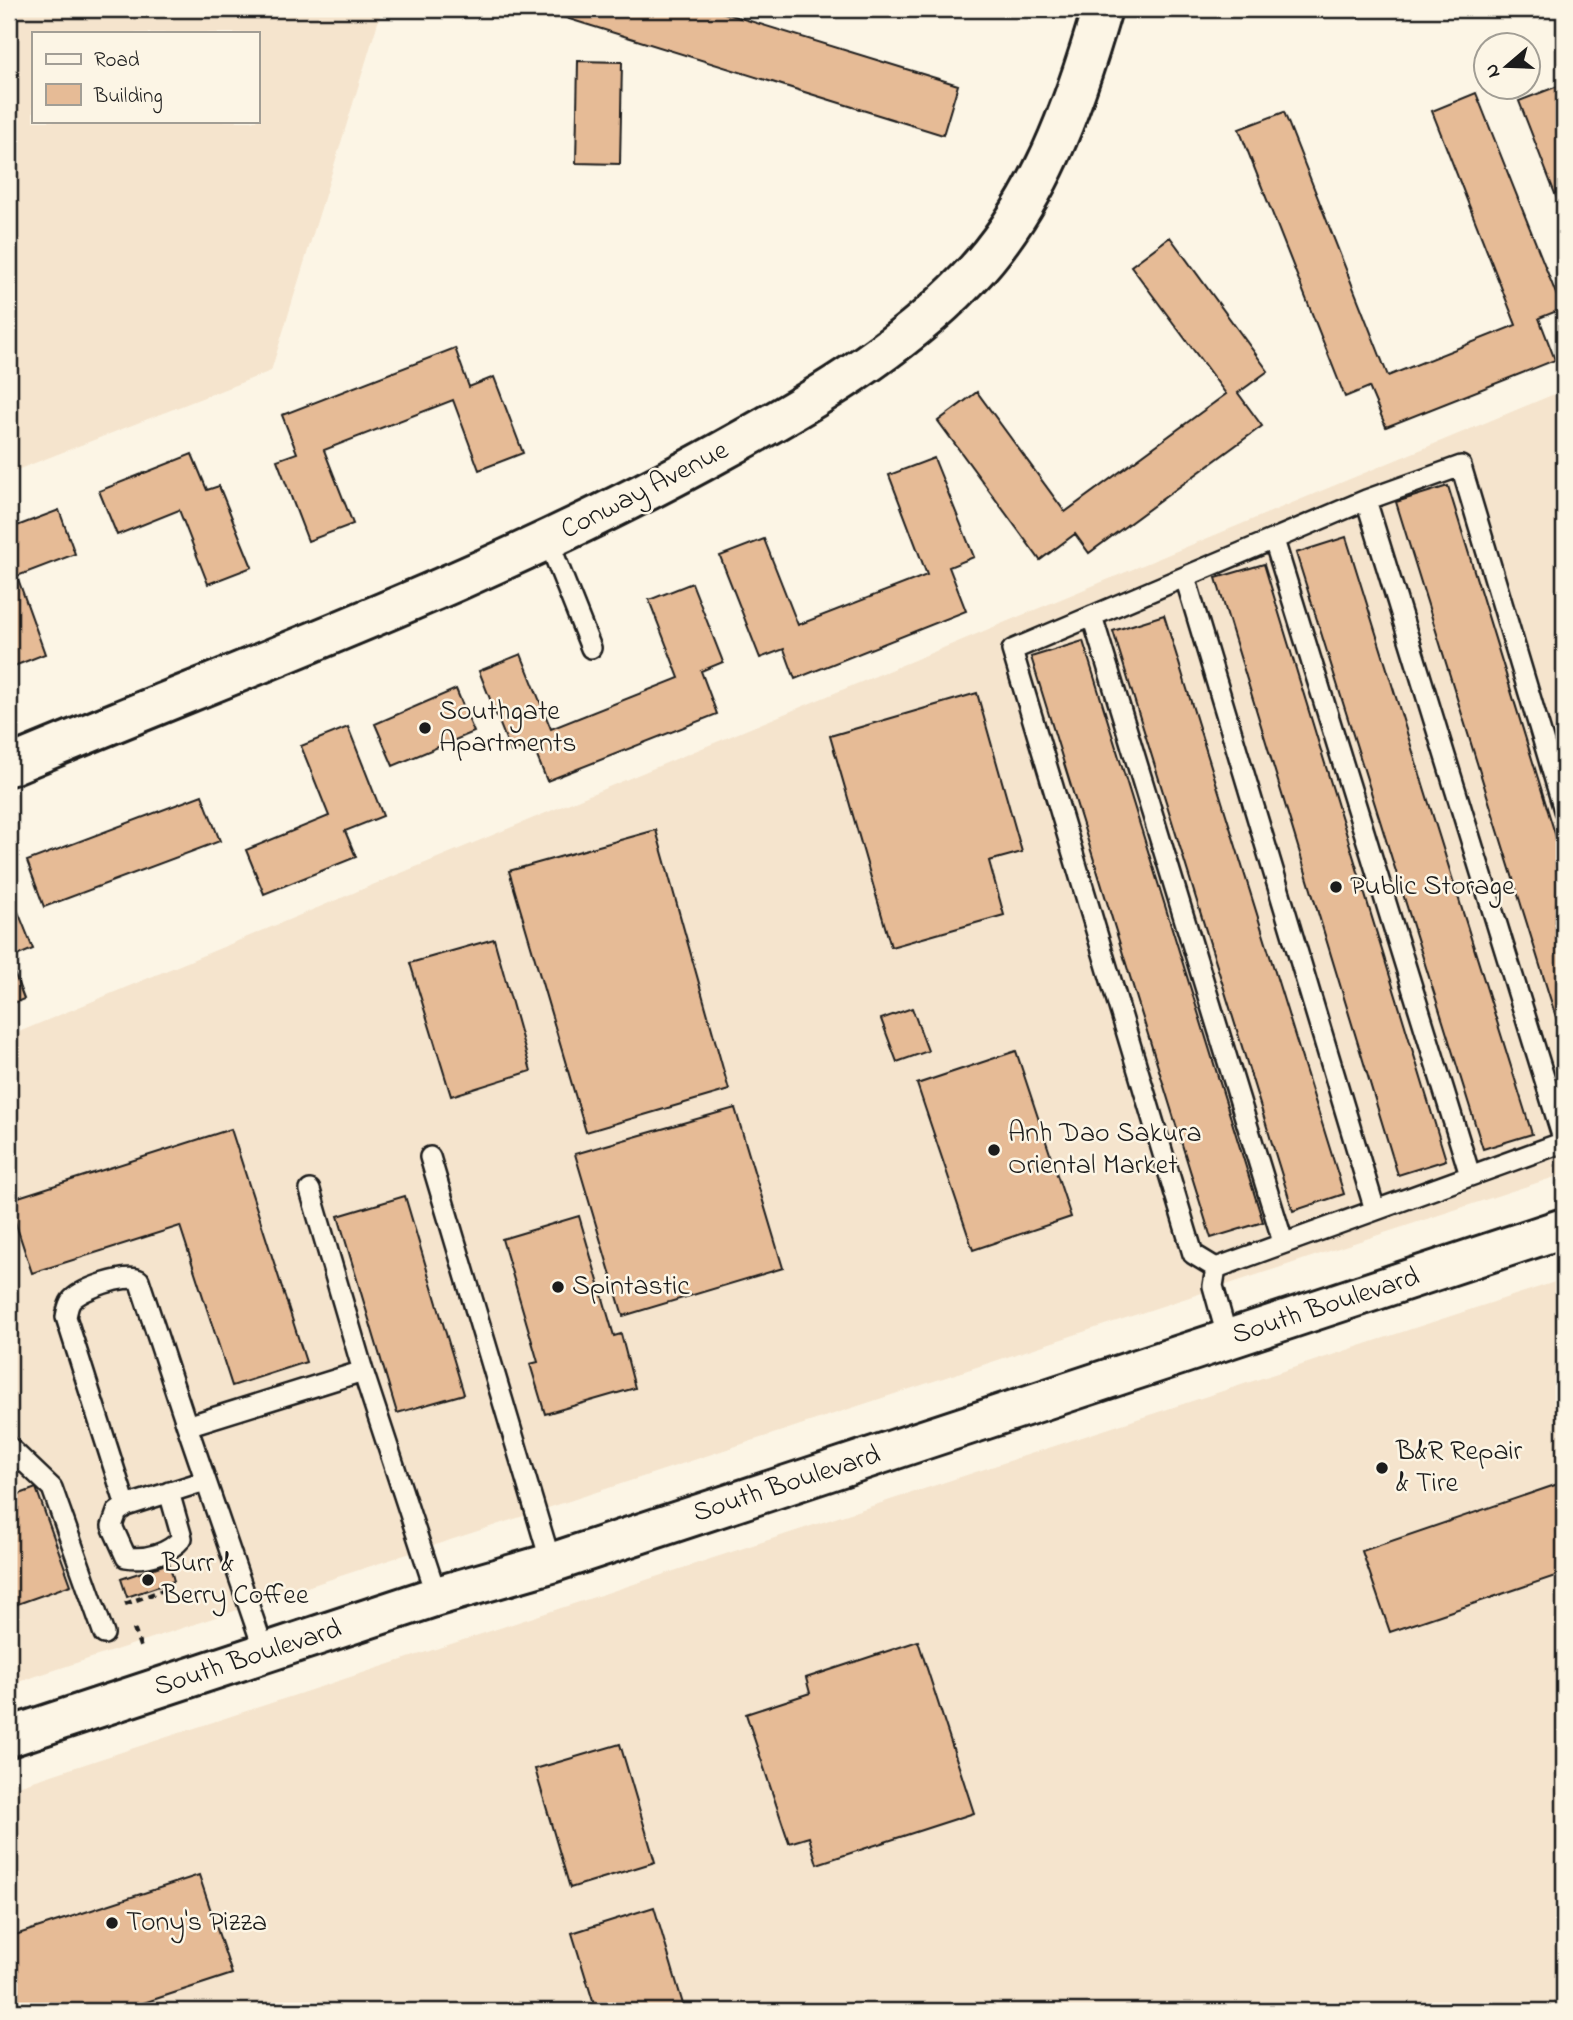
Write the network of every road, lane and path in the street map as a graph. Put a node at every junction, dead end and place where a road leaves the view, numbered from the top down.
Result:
1 (1102, 9) edge
2 (1366, 500) junction
3 (548, 540) junction
4 (1274, 540) junction
5 (1185, 577) junction
6 (1092, 616) junction
7 (591, 648) dead end
8 (9, 766) edge
9 (1564, 810) edge
10 (1564, 1142) edge
11 (430, 1157) dead end
12 (1470, 1175) junction
13 (310, 1190) dead end
14 (1375, 1210) junction
15 (1564, 1228) edge
16 (1283, 1242) junction
17 (1216, 1268) junction
18 (1228, 1340) junction
19 (363, 1371) junction
20 (187, 1426) junction
21 (9, 1447) edge
22 (205, 1480) junction
23 (169, 1492) junction
24 (126, 1506) junction
25 (551, 1563) junction
26 (169, 1588) dead end
27 (437, 1596) junction
28 (129, 1615) dead end
29 (133, 1627) dead end
30 (104, 1634) dead end
31 (142, 1651) dead end
32 (265, 1653) junction
33 (9, 1738) edge

1 - 3 main road, Conway Avenue
2 - 4 lane
2 - 9 lane
2 - 10 lane
3 - 7 lane
3 - 8 main road, Conway Avenue
4 - 5 lane
4 - 12 lane
5 - 6 lane
5 - 14 lane
6 - 16 lane
6 - 17 lane
10 - 12 lane
11 - 25 lane
12 - 14 lane
13 - 19 lane
14 - 16 lane
15 - 18 main road, South Boulevard
16 - 17 lane
17 - 18 lane
18 - 25 main road, South Boulevard
19 - 20 lane
19 - 27 lane
20 - 22 lane
20 - 24 lane
21 - 30 lane
22 - 23 lane
22 - 32 lane
23 - 24 lane
23 - 24 lane
25 - 27 main road, South Boulevard
26 - 28 path
27 - 32 main road, South Boulevard
29 - 31 path
32 - 33 main road, South Boulevard

